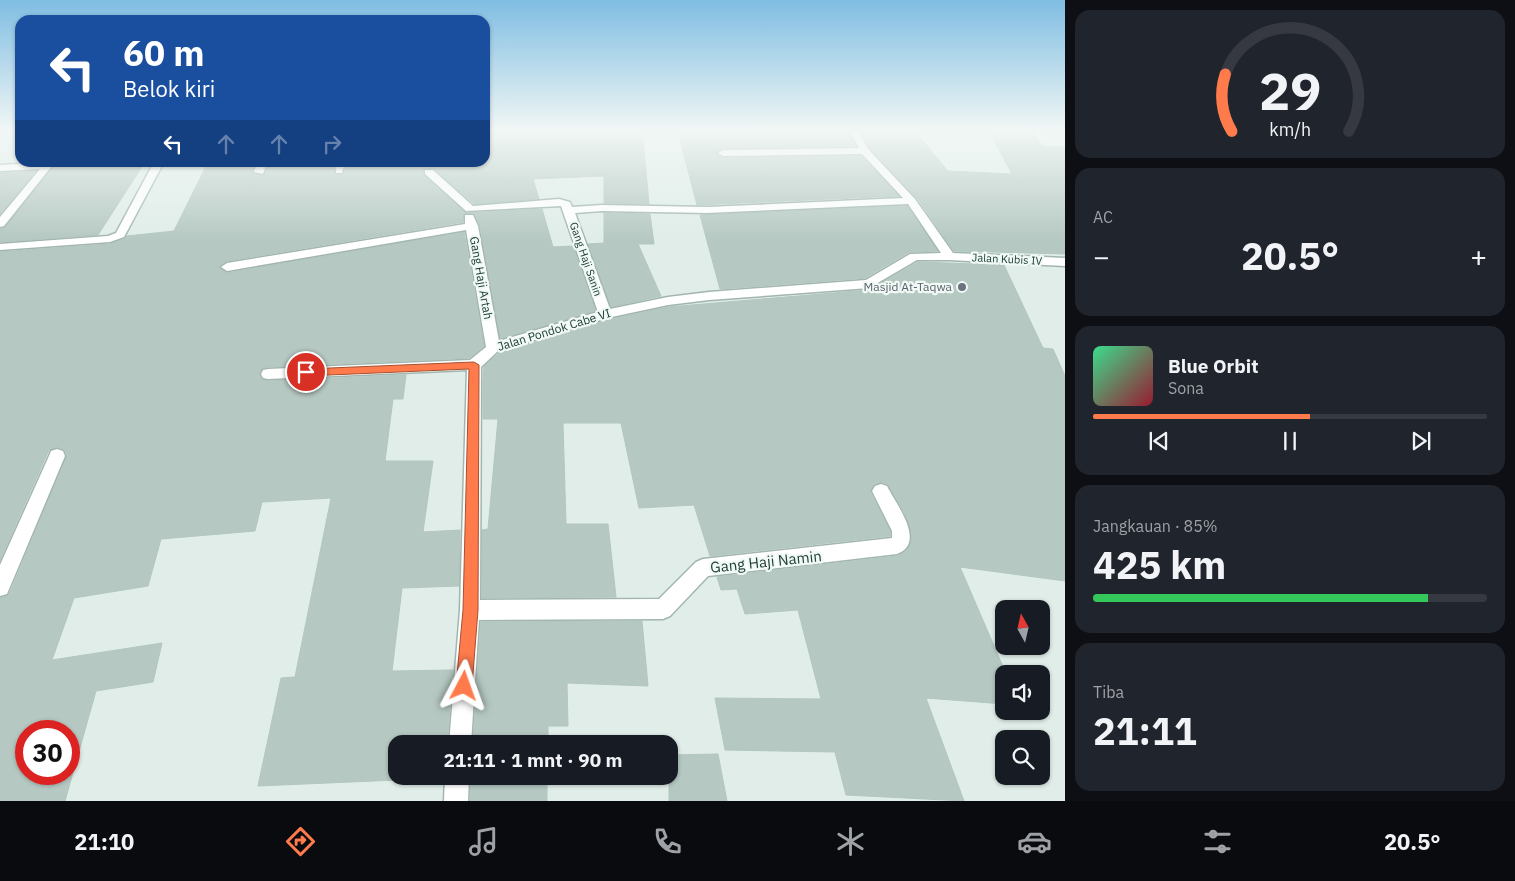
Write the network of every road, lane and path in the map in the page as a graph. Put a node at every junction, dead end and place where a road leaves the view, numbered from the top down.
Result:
1 (879, 166) edge
2 (15, 167) edge
3 (48, 167) edge
4 (156, 167) edge
5 (0, 168) edge
6 (428, 172) dead end
7 (911, 201) junction
8 (568, 207) junction
9 (470, 209) junction
10 (0, 224) edge
11 (472, 226) junction
12 (0, 246) edge
13 (949, 256) junction
14 (1065, 262) edge
15 (227, 267) dead end
16 (605, 314) junction
17 (493, 348) junction
18 (474, 365) junction
19 (268, 374) dead end
20 (57, 456) dead end
21 (881, 492) dead end
22 (0, 586) edge
23 (470, 610) junction
24 (461, 735) edge
25 (457, 785) edge
26 (456, 801) edge

1 - 7 street
2 - 5 street
3 - 10 street
4 - 12 street
6 - 9 street
7 - 8 street
7 - 13 street
8 - 9 street
8 - 16 street, Gang Haji Sanin
9 - 11 street, Gang Haji Artah
11 - 15 street
11 - 17 street, Gang Haji Artah
13 - 14 street, Jalan Kubis IV
13 - 16 street, Jalan Pondok Cabe VI
16 - 17 street, Jalan Pondok Cabe VI
17 - 18 street, Jalan Pondok Cabe VI
18 - 19 street
18 - 23 street
20 - 22 street
21 - 23 street, Gang Haji Namin
23 - 24 street
25 - 26 street

